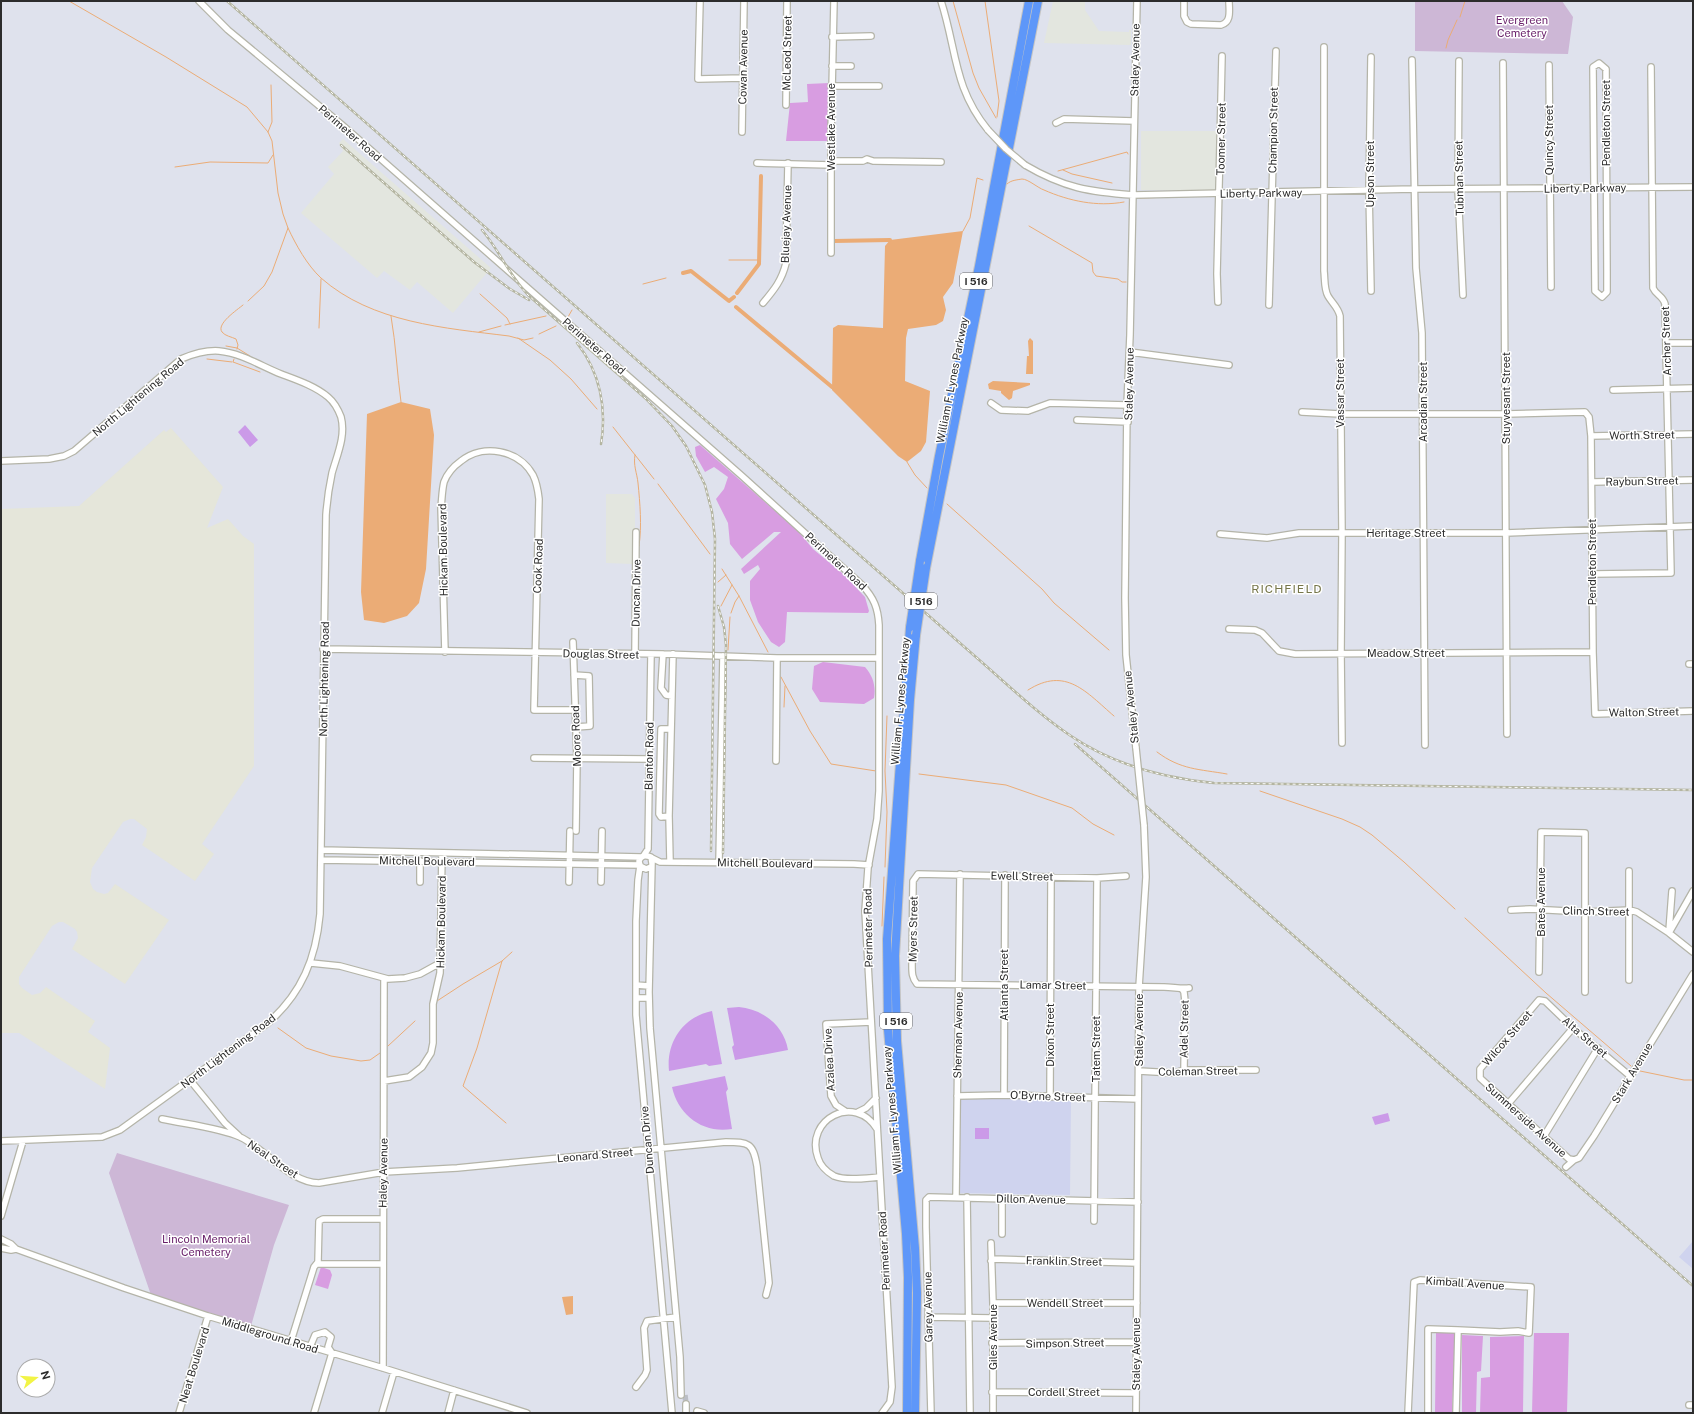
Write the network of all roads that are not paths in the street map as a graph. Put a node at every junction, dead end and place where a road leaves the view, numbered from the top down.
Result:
1 (198, 1) edge
2 (700, 1) edge
3 (744, 1) edge
4 (787, 1) edge
5 (834, 1) edge
6 (941, 1) edge
7 (1029, 1) edge
8 (1038, 1) edge
9 (1043, 1) edge
10 (1137, 1) edge
11 (1184, 1) edge
12 (1229, 1) edge
13 (870, 36) dead end
14 (832, 37) junction
15 (1324, 47) dead end
16 (1276, 51) dead end
17 (1222, 56) dead end
18 (1371, 57) dead end
19 (1412, 60) dead end
20 (1459, 62) dead end
21 (1503, 63) dead end
22 (1549, 65) dead end
23 (832, 66) junction
24 (851, 66) dead end
25 (1025, 66) junction
26 (1651, 67) dead end
27 (743, 78) junction
28 (832, 86) junction
29 (879, 86) dead end
30 (786, 106) dead end
31 (1134, 120) junction
32 (1056, 122) dead end
33 (742, 132) dead end
34 (941, 162) dead end
35 (757, 163) dead end
36 (831, 163) junction
37 (788, 164) junction
38 (1651, 187) junction
39 (1693, 187) edge
40 (1414, 189) junction
41 (1504, 189) junction
42 (1549, 189) junction
43 (1594, 189) junction
44 (1606, 189) junction
45 (1458, 190) junction
46 (1324, 191) junction
47 (1369, 191) junction
48 (1272, 192) junction
49 (1220, 194) junction
50 (1133, 195) junction
51 (831, 253) dead end
52 (1551, 287) dead end
53 (1371, 291) dead end
54 (1463, 295) dead end
55 (1218, 302) dead end
56 (763, 303) dead end
57 (1269, 305) dead end
58 (1666, 343) junction
59 (1693, 343) edge
60 (1130, 352) junction
61 (1229, 365) dead end
62 (1693, 388) edge
63 (1667, 389) junction
64 (1613, 390) dead end
65 (991, 403) dead end
66 (1127, 405) junction
67 (1302, 412) dead end
68 (1340, 414) junction
69 (1423, 414) junction
70 (1506, 414) junction
71 (1077, 420) dead end
72 (1128, 422) junction
73 (1668, 434) junction
74 (1693, 434) edge
75 (1591, 436) junction
76 (488, 451) joint
77 (1, 461) edge
78 (1669, 480) junction
79 (1693, 480) edge
80 (1592, 482) junction
81 (1669, 526) junction
82 (1693, 526) edge
83 (1592, 530) junction
84 (636, 532) dead end
85 (1423, 533) junction
86 (1506, 533) junction
87 (1220, 534) dead end
88 (1342, 534) junction
89 (1592, 574) junction
90 (1229, 630) dead end
91 (573, 642) dead end
92 (324, 649) junction
93 (445, 652) junction
94 (1506, 652) junction
95 (1592, 652) junction
96 (535, 653) junction
97 (573, 653) junction
98 (1340, 653) junction
99 (1424, 653) junction
100 (635, 654) junction
101 (651, 654) junction
102 (663, 654) junction
103 (673, 654) junction
104 (723, 656) junction
105 (777, 658) junction
106 (879, 658) junction
107 (574, 676) junction
108 (672, 696) junction
109 (575, 710) junction
110 (1693, 711) edge
111 (1595, 714) joint
112 (576, 727) junction
113 (672, 728) junction
114 (1507, 734) dead end
115 (1342, 743) dead end
116 (1424, 745) dead end
117 (534, 758) dead end
118 (577, 759) junction
119 (649, 759) junction
120 (776, 761) dead end
121 (669, 816) junction
122 (602, 832) dead end
123 (648, 849) junction
124 (321, 850) junction
125 (358, 851) junction
126 (442, 852) junction
127 (533, 854) junction
128 (570, 855) junction
129 (602, 855) junction
130 (643, 856) junction
131 (652, 858) junction
132 (321, 860) junction
133 (358, 860) junction
134 (670, 861) junction
135 (420, 862) junction
136 (442, 862) junction
137 (660, 862) junction
138 (719, 862) junction
139 (533, 863) junction
140 (570, 864) junction
141 (602, 864) junction
142 (631, 865) junction
143 (869, 865) junction
144 (640, 866) junction
145 (651, 866) junction
146 (1629, 871) dead end
147 (918, 874) joint
148 (960, 874) junction
149 (1005, 875) junction
150 (1051, 876) junction
151 (1126, 876) dead end
152 (638, 877) junction
153 (1096, 878) junction
154 (420, 882) dead end
155 (569, 882) dead end
156 (601, 882) dead end
157 (1672, 891) dead end
158 (1693, 891) edge
159 (1511, 910) dead end
160 (1540, 910) junction
161 (1630, 910) junction
162 (1585, 912) junction
163 (1669, 933) junction
164 (1693, 952) edge
165 (311, 963) junction
166 (440, 963) junction
167 (1539, 972) dead end
168 (1693, 974) edge
169 (384, 978) junction
170 (1629, 980) dead end
171 (917, 984) joint
172 (959, 984) junction
173 (636, 985) junction
174 (1004, 985) junction
175 (1049, 985) junction
176 (649, 986) junction
177 (1096, 986) junction
178 (1139, 987) junction
179 (1189, 988) dead end
180 (1182, 989) junction
181 (1585, 992) dead end
182 (636, 998) junction
183 (649, 998) junction
184 (1539, 1000) joint
185 (871, 1022) junction
186 (1573, 1028) junction
187 (1598, 1048) junction
188 (1184, 1070) junction
189 (1256, 1070) dead end
190 (1139, 1071) junction
191 (1630, 1076) junction
192 (1480, 1078) joint
193 (190, 1080) junction
194 (384, 1081) junction
195 (1004, 1095) junction
196 (957, 1096) junction
197 (876, 1097) junction
198 (1050, 1097) junction
199 (1096, 1097) junction
200 (1138, 1099) junction
201 (1508, 1104) junction
202 (845, 1111) junction
203 (858, 1112) junction
204 (162, 1119) dead end
205 (877, 1130) junction
206 (1544, 1136) junction
207 (241, 1137) junction
208 (1, 1141) edge
209 (24, 1141) junction
210 (661, 1148) junction
211 (648, 1150) junction
212 (1574, 1160) junction
213 (1566, 1167) dead end
214 (384, 1172) junction
215 (880, 1177) junction
216 (956, 1197) junction
217 (967, 1197) junction
218 (1002, 1198) junction
219 (926, 1200) joint
220 (1094, 1200) junction
221 (1138, 1202) junction
222 (1, 1216) edge
223 (383, 1219) junction
224 (1094, 1221) dead end
225 (1002, 1234) dead end
226 (1, 1239) edge
227 (991, 1243) dead end
228 (1, 1248) edge
229 (16, 1249) junction
230 (991, 1261) junction
231 (1137, 1262) junction
232 (317, 1264) junction
233 (383, 1264) junction
234 (766, 1295) dead end
235 (993, 1303) junction
236 (1136, 1303) junction
237 (208, 1316) junction
238 (676, 1317) junction
239 (928, 1317) junction
240 (664, 1318) junction
241 (968, 1318) junction
242 (992, 1318) junction
243 (1458, 1330) junction
244 (291, 1341) junction
245 (1137, 1342) junction
246 (992, 1343) junction
247 (310, 1347) junction
248 (332, 1353) junction
249 (383, 1368) junction
250 (394, 1372) junction
251 (636, 1387) dead end
252 (454, 1390) junction
253 (992, 1392) junction
254 (1136, 1393) junction
255 (683, 1395) tunnel mouth
256 (513, 1411) edge
257 (697, 1411) dead end
258 (179, 1413) edge
259 (314, 1413) edge
260 (382, 1413) edge
261 (448, 1413) edge
262 (527, 1413) edge
263 (672, 1413) edge
264 (683, 1413) edge
265 (686, 1413) edge
266 (704, 1413) edge
267 (882, 1413) edge
268 (907, 1413) edge
269 (915, 1413) edge
270 (931, 1413) edge
271 (970, 1413) edge
272 (993, 1413) edge
273 (1136, 1413) edge
274 (1408, 1413) edge
275 (1428, 1413) edge
276 (1456, 1413) edge

1 - 106 street, Perimeter Road
2 - 27 street
3 - 27 street, Cowan Avenue
4 - 30 street, McLeod Street
5 - 14 street, Westlake Avenue
6 - 50 street, Liberty Parkway, bridge
7 - 268 highway, William F. Lynes Parkway / I 516, bridge
8 - 25 highway, William F. Lynes Parkway / I 516
9 - 25 highway
10 - 31 street, Staley Avenue
11 - 12 street
13 - 14 street
14 - 23 street, Westlake Avenue
15 - 46 street, Vassar Street
16 - 48 street, Champion Street
17 - 49 street, Toomer Street
18 - 47 street, Upson Street
19 - 40 street, Arcadian Street
20 - 45 street, Tubman Street
21 - 41 street, Stuyvesant Street
22 - 42 street, Quincy Street
23 - 24 street
23 - 28 street, Westlake Avenue
25 - 269 highway, William F. Lynes Parkway / I 516, bridge
26 - 38 street, Archer Street
27 - 33 street, Cowan Avenue
28 - 29 street
28 - 36 street, Westlake Avenue
31 - 32 street
31 - 50 street, Staley Avenue
34 - 36 street
35 - 37 street
36 - 37 street
36 - 51 street, Westlake Avenue
37 - 56 street, Bluejay Avenue
38 - 39 street, Liberty Parkway
38 - 44 street, Liberty Parkway
38 - 58 street, Archer Street
40 - 45 street, Liberty Parkway
40 - 47 street, Liberty Parkway
40 - 69 street, Arcadian Street
41 - 42 street, Liberty Parkway
41 - 45 street, Liberty Parkway
41 - 70 street, Stuyvesant Street
42 - 43 street, Liberty Parkway
42 - 52 street, Quincy Street
43 - 44 street, Liberty Parkway
43 - 44 street, Pendleton Street
43 - 44 street, Pendleton Street
45 - 54 street, Tubman Street
46 - 47 street, Liberty Parkway
46 - 48 street, Liberty Parkway
46 - 68 street, Vassar Street
47 - 53 street, Upson Street
48 - 49 street, Liberty Parkway
48 - 57 street, Champion Street
49 - 50 street, Liberty Parkway
49 - 55 street, Toomer Street
50 - 60 street, Staley Avenue
58 - 59 street
58 - 63 street, Archer Street
60 - 61 street
60 - 66 street, Staley Avenue
62 - 63 street
63 - 64 street
63 - 73 street, Archer Street
65 - 66 street
66 - 72 street, Staley Avenue
67 - 68 street
68 - 69 street
68 - 88 street, Vassar Street
69 - 70 street
69 - 85 street, Arcadian Street
70 - 75 street, Pendleton Street
70 - 86 street, Stuyvesant Street
71 - 72 street
72 - 178 street, Staley Avenue, bridge
73 - 74 street, Worth Street
73 - 75 street, Worth Street
73 - 78 street, Archer Street
75 - 80 street, Pendleton Street
76 - 93 street, Hickam Boulevard
76 - 96 street, Cook Road
77 - 92 street, North Lightening Road
78 - 79 street, Raybun Street
78 - 80 street, Raybun Street
78 - 81 street, Archer Street
80 - 83 street, Pendleton Street
81 - 82 street, Heritage Street
81 - 83 street, Heritage Street
81 - 89 street, Archer Street
83 - 86 street, Heritage Street
83 - 89 street, Pendleton Street
84 - 100 street, Duncan Drive
85 - 86 street, Heritage Street
85 - 88 street, Heritage Street
85 - 99 street, Arcadian Street
86 - 94 street, Stuyvesant Street
87 - 88 street, Heritage Street
88 - 98 street, Vassar Street
89 - 95 street, Pendleton Street
90 - 98 street, Meadow Street
91 - 97 street, Moore Road
92 - 93 street, Douglas Street
92 - 124 street, North Lightening Road
93 - 96 street, Douglas Street
94 - 95 street, Meadow Street
94 - 99 street, Meadow Street
94 - 114 street, Stuyvesant Street
95 - 111 street, Pendleton Street
96 - 97 street, Douglas Street
96 - 109 street, Cook Road
97 - 100 street, Douglas Street
97 - 107 street, Moore Road
98 - 99 street, Meadow Street
98 - 115 street, Vassar Street
99 - 116 street, Arcadian Street
100 - 101 street, Douglas Street
101 - 102 street, Douglas Street
101 - 119 street, Blanton Road
102 - 103 street, Douglas Street
102 - 108 street
103 - 104 street, Douglas Street
103 - 108 street
104 - 105 street, Douglas Street
104 - 138 street
105 - 106 street, Douglas Street
105 - 120 street
106 - 143 street, Perimeter Road
107 - 109 street, Moore Road
107 - 112 street
108 - 113 street
109 - 112 street, Moore Road
110 - 111 street, Walton Street
112 - 118 street, Moore Road
113 - 121 street
113 - 121 street
117 - 118 street
118 - 119 street
118 - 128 street, Moore Road
119 - 123 street, Blanton Road
121 - 134 street
122 - 129 street
123 - 130 street, Blanton Road
123 - 131 street
124 - 125 street, Mitchell Boulevard
124 - 132 street, North Lightening Road
125 - 126 street, Mitchell Boulevard
125 - 133 street
126 - 127 street, Mitchell Boulevard
126 - 136 street, Hickam Boulevard
127 - 128 street, Mitchell Boulevard
127 - 139 street
128 - 129 street, Mitchell Boulevard
128 - 140 street, Moore Road
129 - 130 street, Mitchell Boulevard
129 - 141 street
130 - 131 street
130 - 144 street
131 - 137 street
131 - 145 street
132 - 133 street, Mitchell Boulevard
132 - 165 street, North Lightening Road
133 - 135 street, Mitchell Boulevard
134 - 137 street, Mitchell Boulevard
134 - 138 street, Mitchell Boulevard
135 - 136 street, Mitchell Boulevard
135 - 154 street
136 - 139 street, Mitchell Boulevard
136 - 166 street, Hickam Boulevard
137 - 145 street, Mitchell Boulevard
138 - 143 street, Mitchell Boulevard
139 - 140 street, Mitchell Boulevard
140 - 141 street, Mitchell Boulevard
140 - 155 street, Moore Road
141 - 142 street, Mitchell Boulevard
141 - 156 street
142 - 144 street, Mitchell Boulevard
142 - 152 street
143 - 185 street, Perimeter Road
144 - 145 street
144 - 152 street, Duncan Drive
145 - 176 street, Duncan Drive
146 - 161 street
147 - 148 street, Ewell Street
147 - 171 street, Myers Street
148 - 149 street, Ewell Street
148 - 172 street, Sherman Avenue
149 - 150 street, Ewell Street
149 - 174 street, Atlanta Street
150 - 153 street, Ewell Street
150 - 175 street, Dixon Street
151 - 153 street, Ewell Street
152 - 173 street, Duncan Drive
153 - 177 street, Tatem Street
157 - 163 street
158 - 163 street
159 - 160 street, Clinch Street
160 - 162 street, Clinch Street
160 - 162 street, Bates Avenue
160 - 167 street, Bates Avenue
161 - 162 street, Clinch Street
161 - 163 street, Clinch Street
161 - 170 street
162 - 181 street
163 - 164 street, Clinch Street
165 - 169 street
165 - 193 street, North Lightening Road
166 - 169 street
166 - 194 street, Hickam Boulevard
168 - 191 street, Stark Avenue
169 - 194 street, Haley Avenue
171 - 172 street, Lamar Street
172 - 174 street, Lamar Street
172 - 196 street, Sherman Avenue
173 - 176 street
173 - 182 street, Duncan Drive
174 - 175 street, Lamar Street
174 - 195 street, Atlanta Street
175 - 177 street, Lamar Street
175 - 198 street, Dixon Street
176 - 183 street, Duncan Drive
177 - 178 street, Lamar Street
177 - 199 street, Tatem Street
178 - 180 street, Lamar Street
178 - 190 street, Staley Avenue
179 - 180 street, Lamar Street
180 - 188 street, Adel Street
182 - 183 street
182 - 211 street, Duncan Drive
183 - 210 street, Duncan Drive
184 - 186 street, Alta Street
184 - 192 street, Wilcox Street
185 - 197 street, Perimeter Road
185 - 202 street, Azalea Drive
186 - 187 street, Alta Street
186 - 201 street
187 - 191 street, Alta Street
187 - 206 street
188 - 189 street, Coleman Street
188 - 190 street, Coleman Street
190 - 200 street, Staley Avenue
191 - 212 street, Stark Avenue
192 - 201 street, Summerside Avenue
193 - 207 street
193 - 209 street, North Lightening Road
194 - 214 street, Haley Avenue
195 - 196 street, O'Byrne Street
195 - 198 street, O'Byrne Street
196 - 216 street, Sherman Avenue
197 - 203 street
197 - 205 street, Perimeter Road
198 - 199 street, O'Byrne Street
199 - 200 street, O'Byrne Street
199 - 220 street, Tatem Street
200 - 221 street, Staley Avenue
201 - 206 street, Summerside Avenue
202 - 203 street
202 - 215 street
203 - 205 street
204 - 207 street, Neal Street
205 - 215 street, Perimeter Road
206 - 212 street, Summerside Avenue
207 - 214 street, Neal Street
208 - 209 street, North Lightening Road
209 - 222 street
210 - 211 street, Leonard Street
210 - 234 street, Leonard Street
210 - 238 street, Duncan Drive
211 - 214 street, Leonard Street
211 - 240 street, Duncan Drive
212 - 213 street, Stark Avenue
214 - 223 street, Haley Avenue
215 - 267 street, Perimeter Road
216 - 217 street, Dillon Avenue
216 - 219 street, Dillon Avenue
217 - 218 street, Dillon Avenue
217 - 241 street
218 - 220 street, Dillon Avenue
218 - 225 street
219 - 239 street, Garey Avenue
220 - 221 street, Dillon Avenue
220 - 224 street, Tatem Street
221 - 231 street, Staley Avenue
223 - 232 street
223 - 233 street, Haley Avenue
226 - 229 street, Middleground Road
227 - 230 street, Giles Avenue
228 - 229 street, Middleground Road
229 - 237 street, Middleground Road
230 - 231 street, Franklin Street
230 - 235 street, Giles Avenue
231 - 236 street, Staley Avenue
232 - 233 street
232 - 244 street
233 - 249 street, Haley Avenue
235 - 236 street, Wendell Street
235 - 242 street, Giles Avenue
236 - 245 street, Staley Avenue
237 - 244 street, Middleground Road
237 - 258 street, Neat Boulevard
238 - 240 street
238 - 255 street, Duncan Drive
239 - 241 street
239 - 270 street, Garey Avenue
240 - 251 street
240 - 263 street, Duncan Drive
241 - 242 street
241 - 271 street
242 - 246 street, Giles Avenue
243 - 274 street, Kimball Avenue
243 - 275 street
243 - 276 street
244 - 247 street, Middleground Road
245 - 246 street, Simpson Street
245 - 254 street, Staley Avenue
246 - 253 street, Giles Avenue
247 - 248 street, Middleground Road
247 - 248 street
248 - 249 street, Middleground Road
248 - 259 street
249 - 250 street, Middleground Road
250 - 252 street, Middleground Road
250 - 260 street
252 - 256 street, Middleground Road
252 - 261 street
253 - 254 street, Cordell Street
253 - 272 street, Giles Avenue
254 - 273 street, Staley Avenue
256 - 262 street, Middleground Road
257 - 266 street
264 - 265 street

